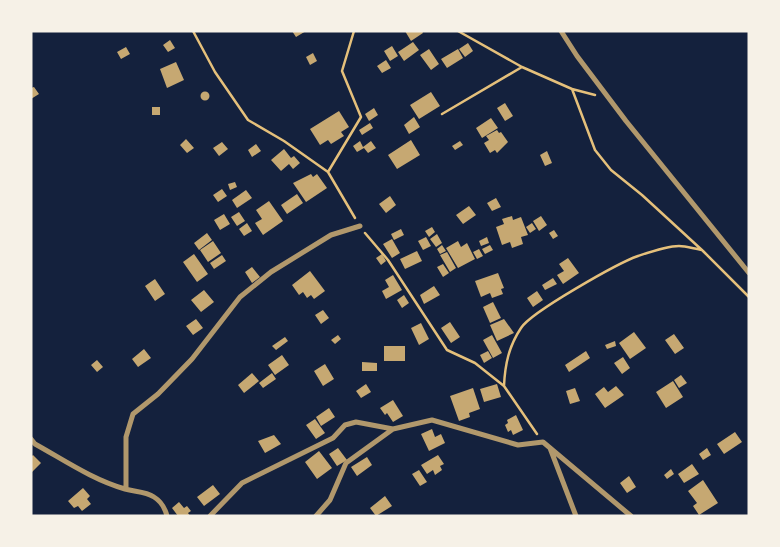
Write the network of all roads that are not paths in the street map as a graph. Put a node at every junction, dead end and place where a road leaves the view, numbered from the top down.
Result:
1 (561, 31) edge
2 (360, 226) road end
3 (749, 273) edge
4 (393, 429) junction
5 (31, 439) edge
6 (550, 448) junction
7 (126, 489) junction
8 (167, 516) edge
9 (210, 516) edge
10 (316, 516) edge
11 (576, 516) edge
12 (631, 516) edge

1 - 3 street
2 - 7 street
4 - 6 street
4 - 9 street
4 - 10 street
5 - 7 street
6 - 11 street
6 - 12 street
7 - 8 street

